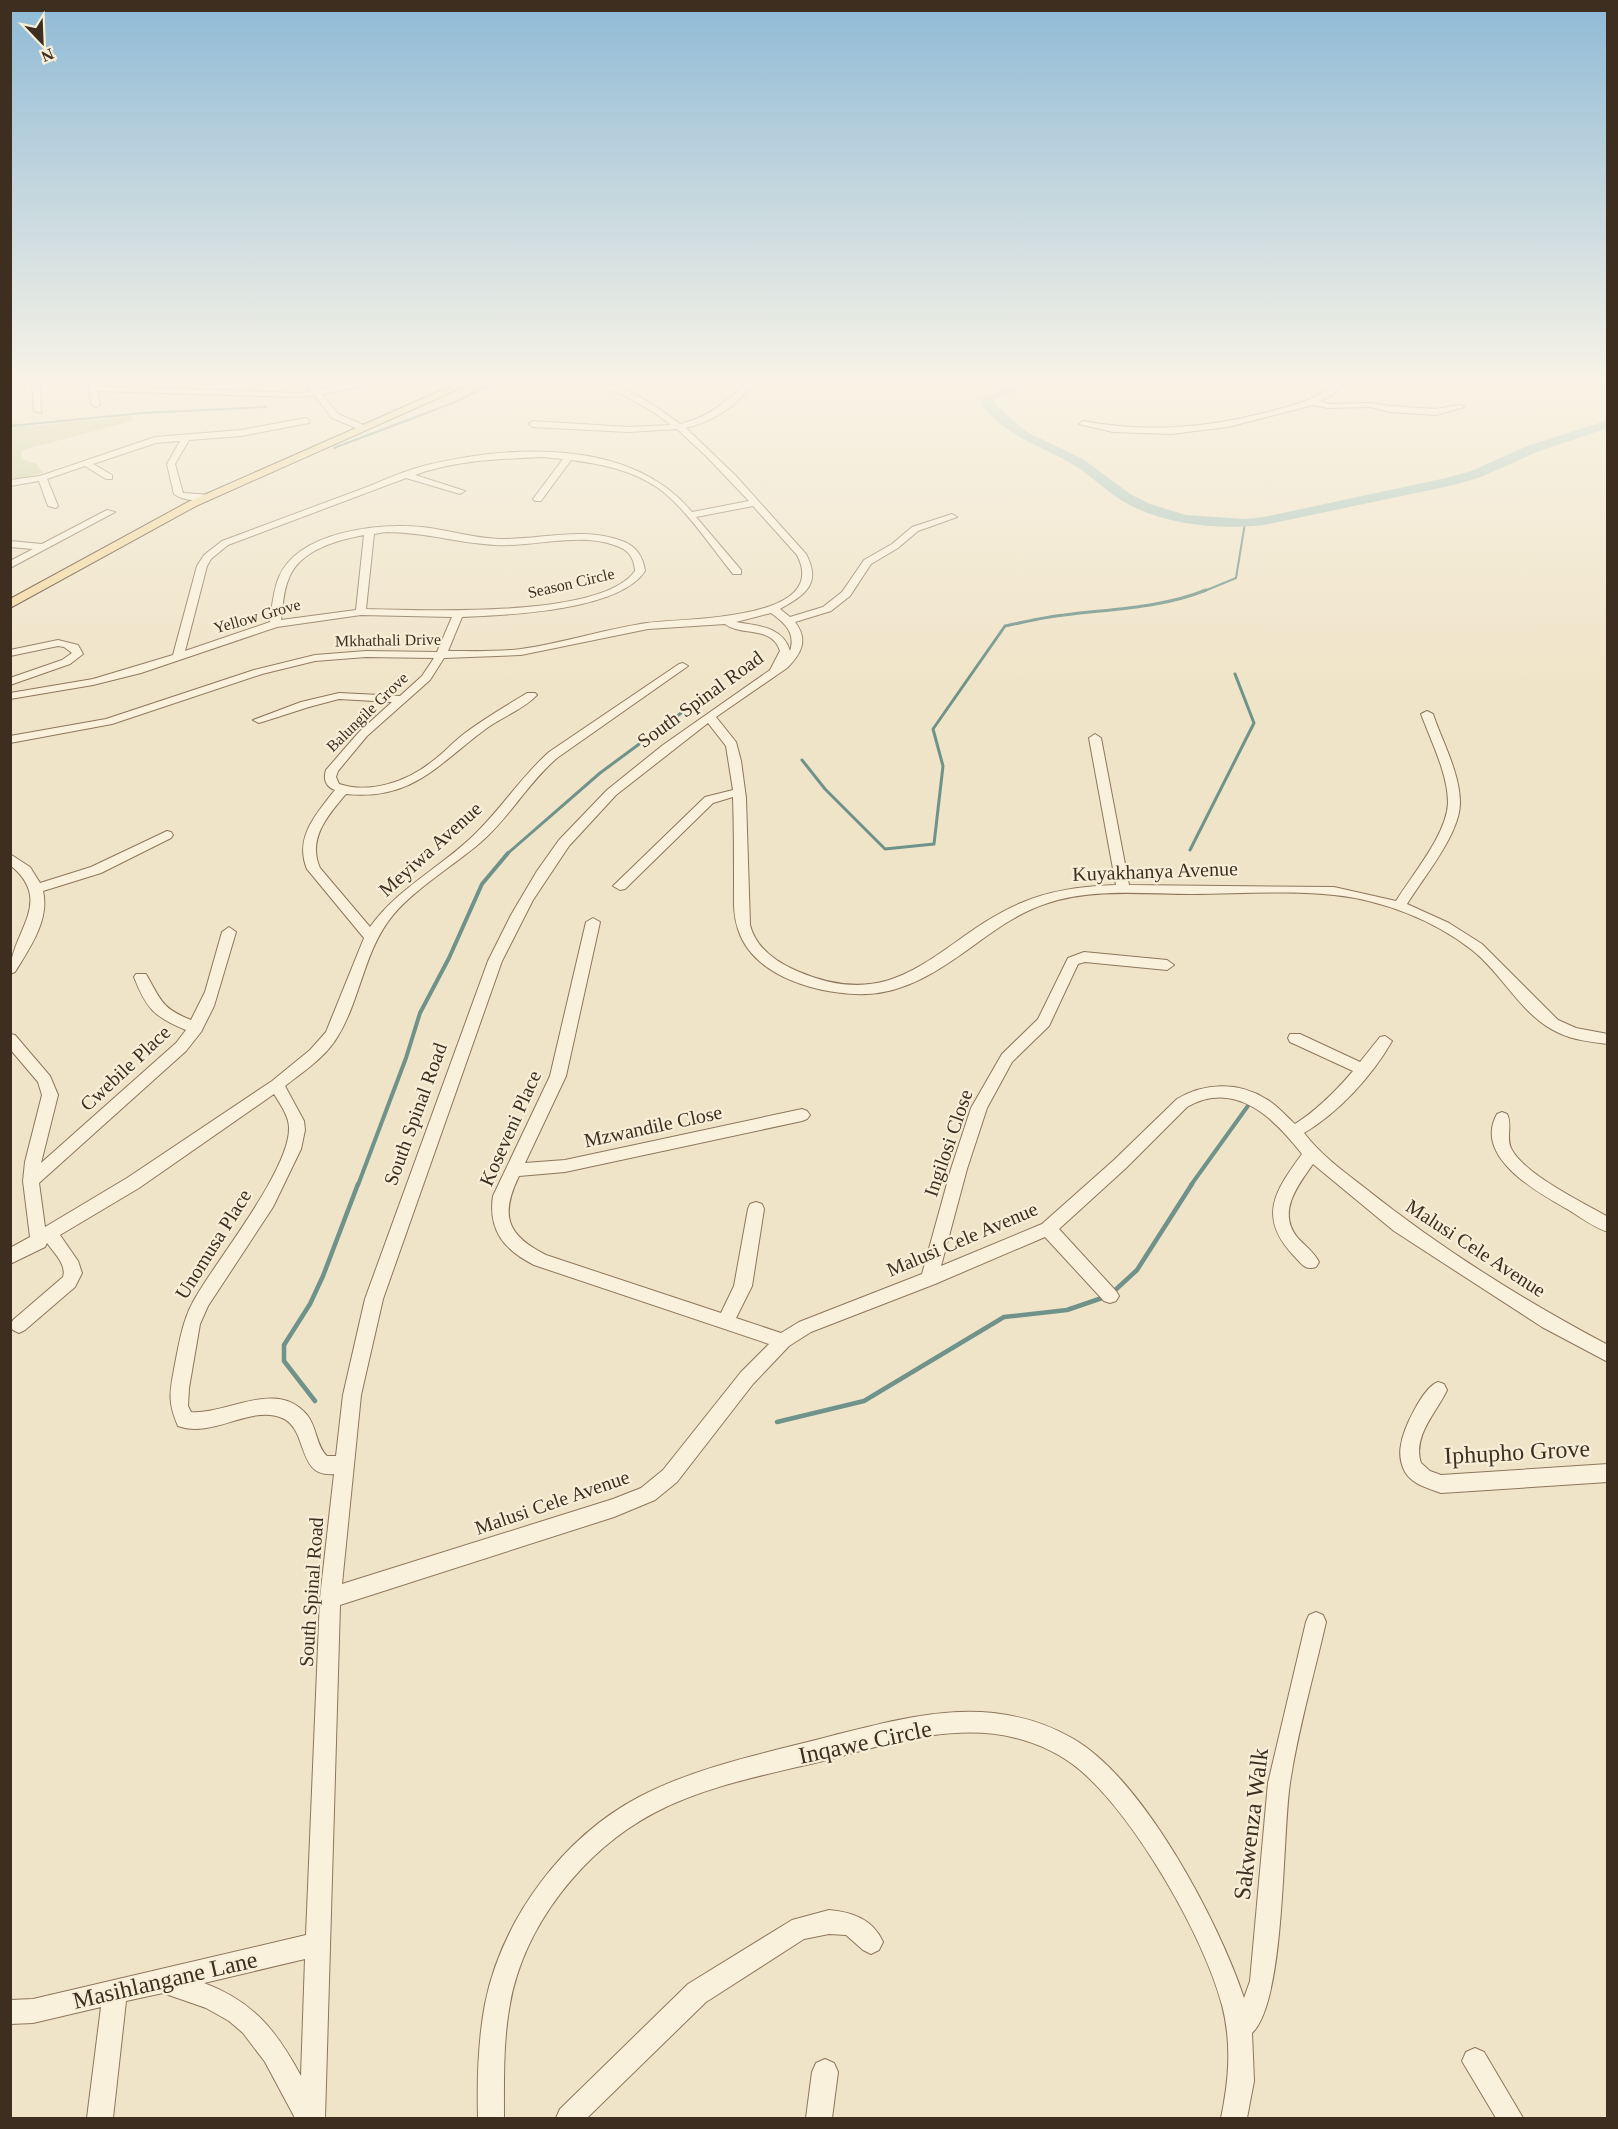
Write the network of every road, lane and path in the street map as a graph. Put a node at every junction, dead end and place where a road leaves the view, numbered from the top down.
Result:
1 (44, 482) edge
2 (176, 482) edge
3 (240, 482) edge
4 (385, 482) edge
5 (430, 482) edge
6 (551, 482) edge
7 (655, 482) edge
8 (734, 482) edge
9 (460, 491) dead end
10 (209, 496) junction
11 (538, 500) dead end
12 (754, 503) junction
13 (53, 506) dead end
14 (110, 512) dead end
15 (689, 515) junction
16 (952, 517) dead end
17 (369, 531) junction
18 (10, 544) edge
19 (42, 548) junction
20 (10, 565) edge
21 (737, 572) dead end
22 (10, 604) edge
23 (773, 609) junction
24 (361, 612) junction
25 (458, 614) junction
26 (708, 621) junction
27 (788, 621) junction
28 (275, 624) junction
29 (10, 653) edge
30 (441, 655) junction
31 (178, 657) junction
32 (683, 666) dead end
33 (772, 674) junction
34 (10, 682) edge
35 (531, 695) dead end
36 (10, 696) edge
37 (402, 699) junction
38 (1427, 714) dead end
39 (710, 718) junction
40 (259, 720) dead end
41 (1095, 738) dead end
42 (10, 740) edge
43 (342, 790) junction
44 (738, 792) junction
45 (167, 835) dead end
46 (10, 858) edge
47 (620, 886) dead end
48 (35, 889) junction
49 (1123, 891) junction
50 (1399, 906) junction
51 (593, 922) dead end
52 (229, 932) dead end
53 (371, 937) junction
54 (1167, 965) dead end
55 (10, 969) edge
56 (141, 977) dead end
57 (196, 1028) junction
58 (1295, 1038) dead end
59 (10, 1039) edge
60 (1608, 1039) edge
61 (1385, 1041) dead end
62 (1363, 1069) junction
63 (277, 1085) junction
64 (802, 1115) dead end
65 (1502, 1118) dead end
66 (1294, 1132) junction
67 (1311, 1154) junction
68 (513, 1170) junction
69 (31, 1181) junction
70 (756, 1209) dead end
71 (1608, 1225) edge
72 (1048, 1228) junction
73 (44, 1238) junction
74 (10, 1257) edge
75 (1310, 1262) dead end
76 (929, 1279) junction
77 (1110, 1296) dead end
78 (725, 1322) junction
79 (19, 1324) dead end
80 (783, 1341) junction
81 (1608, 1354) edge
82 (1438, 1390) dead end
83 (344, 1463) junction
84 (1608, 1473) edge
85 (330, 1599) junction
86 (1316, 1622) dead end
87 (871, 1942) dead end
88 (319, 1944) junction
89 (162, 1980) junction
90 (115, 1992) junction
91 (10, 2012) edge
92 (1238, 2029) junction
93 (1475, 2061) dead end
94 (825, 2072) dead end
95 (100, 2118) edge
96 (310, 2118) edge
97 (491, 2118) edge
98 (569, 2118) edge
99 (819, 2118) edge
100 (1234, 2118) edge
101 (1510, 2118) edge

1 - 13 street
2 - 10 street
3 - 10 main road
4 - 31 street
5 - 9 street
6 - 11 street
7 - 15 street
8 - 12 street
10 - 22 main road
12 - 15 street
12 - 23 street
14 - 19 street
15 - 21 street
16 - 27 street
17 - 24 street
17 - 25 street, Season Circle
17 - 28 street, Season Circle
18 - 19 street
19 - 20 street
23 - 26 street, Mkhathali Drive
23 - 27 street
24 - 25 street, Yellow Grove
24 - 28 street, Yellow Grove
25 - 30 street
26 - 30 street, Mkhathali Drive
26 - 33 street
27 - 33 street, South Spinal Road
28 - 31 street, Yellow Grove
29 - 34 street
30 - 37 street, Balungile Grove
30 - 42 street, Mkhathali Drive
31 - 36 street, Yellow Grove
32 - 53 street, Meyiwa Avenue
33 - 39 street, South Spinal Road
35 - 43 street
37 - 40 street
37 - 43 street, Balungile Grove
38 - 50 street
39 - 44 street, Kuyakhanya Avenue
39 - 83 street, South Spinal Road
41 - 49 street
43 - 53 street
44 - 47 street
44 - 49 street, Kuyakhanya Avenue
45 - 48 street
46 - 48 street
48 - 55 street
49 - 50 street, Kuyakhanya Avenue
50 - 60 street, Kuyakhanya Avenue
51 - 68 street, Koseveni Place
52 - 57 street, Cwebile Place
53 - 63 street, Meyiwa Avenue
54 - 76 street, Ingilosi Close
56 - 57 street
57 - 69 street, Cwebile Place
58 - 62 street
59 - 69 street
61 - 62 street
62 - 66 street
63 - 73 street, Meyiwa Avenue
63 - 83 street, Unomusa Place
64 - 68 street, Mzwandile Close
65 - 71 street
66 - 67 street, Malusi Cele Avenue
66 - 72 street, Malusi Cele Avenue
67 - 75 street
67 - 81 street, Malusi Cele Avenue
68 - 78 street, Koseveni Place
69 - 73 street
70 - 78 street
72 - 76 street, Malusi Cele Avenue
72 - 77 street
73 - 74 street, Meyiwa Avenue
73 - 79 street
76 - 80 street, Malusi Cele Avenue
78 - 80 street, Koseveni Place
80 - 85 street, Malusi Cele Avenue
82 - 84 street, Iphupho Grove
83 - 85 street, South Spinal Road
85 - 88 street, South Spinal Road
86 - 92 street, Sakwenza Walk
87 - 98 street
88 - 89 street, Masihlangane Lane
88 - 96 street, South Spinal Road
89 - 90 street, Masihlangane Lane
89 - 96 street
90 - 91 street, Masihlangane Lane
90 - 95 street
92 - 97 street, Inqawe Circle
92 - 100 street, Inqawe Circle
93 - 101 street
94 - 99 street

